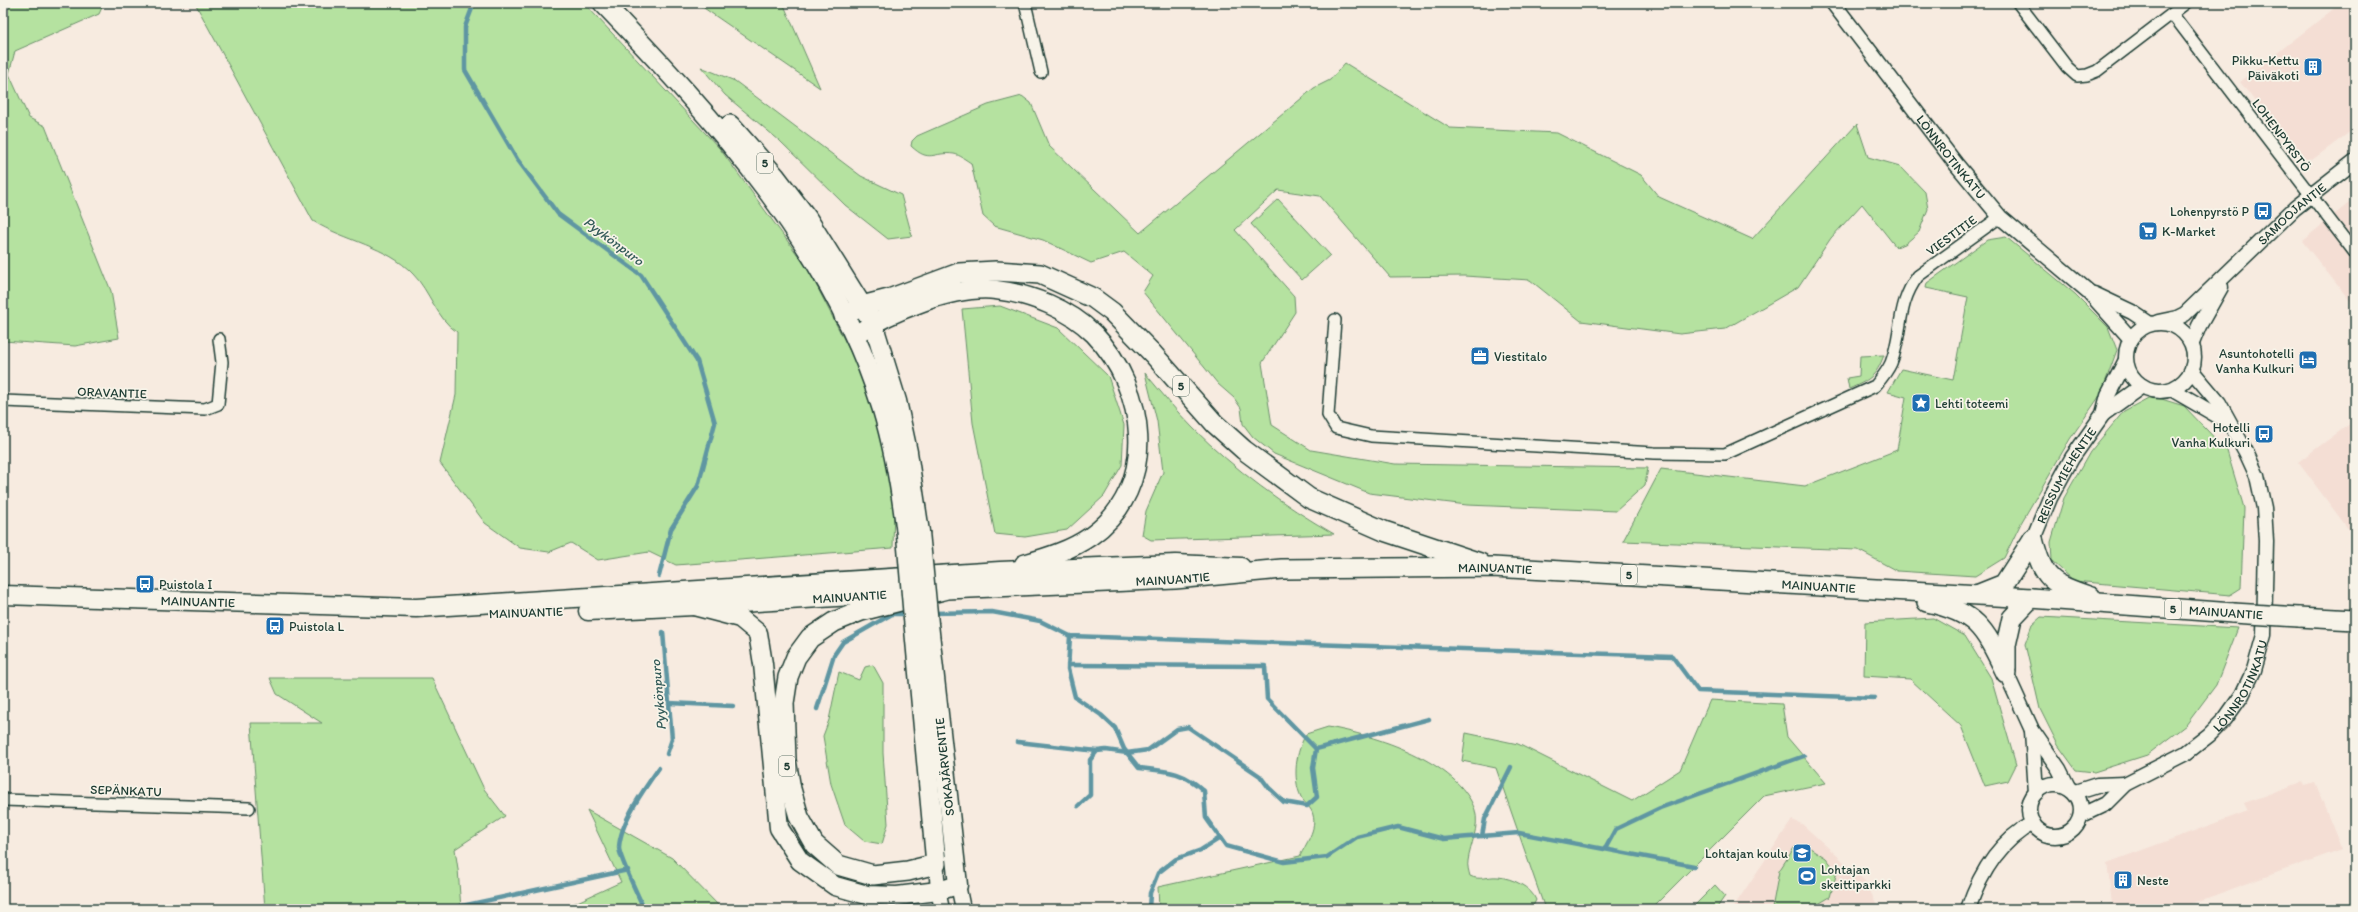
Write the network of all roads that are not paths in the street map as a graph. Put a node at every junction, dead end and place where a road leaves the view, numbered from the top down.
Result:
1 (603, 3) edge
2 (1025, 3) edge
3 (1833, 3) edge
4 (2018, 3) edge
5 (2186, 3) edge
6 (2173, 15) junction
7 (641, 43) junction
8 (1041, 72) dead end
9 (2355, 161) edge
10 (2310, 196) junction
11 (2000, 217) junction
12 (2355, 253) edge
13 (2232, 270) junction
14 (2089, 292) junction
15 (862, 306) junction
16 (844, 316) junction
17 (1335, 320) dead end
18 (873, 323) junction
19 (2154, 323) junction
20 (854, 335) junction
21 (219, 339) dead end
22 (2131, 339) junction
23 (2192, 343) junction
24 (2125, 362) junction
25 (2192, 371) junction
26 (2142, 386) junction
27 (2173, 390) junction
28 (3, 402) edge
29 (2103, 414) junction
30 (2228, 422) junction
31 (913, 531) junction
32 (2034, 538) junction
33 (1492, 567) junction
34 (1282, 569) junction
35 (1000, 571) junction
36 (947, 590) junction
37 (1873, 590) junction
38 (3, 595) edge
39 (1975, 596) junction
40 (2031, 598) junction
41 (2113, 605) junction
42 (694, 606) junction
43 (416, 608) junction
44 (2355, 620) edge
45 (921, 624) junction
46 (2006, 673) junction
47 (2032, 730) junction
48 (2125, 784) junction
49 (2071, 789) junction
50 (2036, 793) junction
51 (3, 800) edge
52 (249, 808) dead end
53 (2082, 816) junction
54 (2033, 823) junction
55 (936, 864) junction
56 (955, 865) junction
57 (958, 885) junction
58 (938, 891) junction
59 (942, 909) edge
60 (963, 909) edge
61 (1968, 909) edge

1 - 7 highway, 5
2 - 8 street
3 - 11 street, LÖNNROTINKATU
4 - 6 street
5 - 6 street
6 - 10 street, LOHENPYRSTÖ
7 - 15 highway, 5
7 - 16 highway, 5
9 - 10 street, SAMOOJANTIE
10 - 12 street, LOHENPYRSTÖ
10 - 13 street, SAMOOJANTIE
11 - 14 street, LÖNNROTINKATU
11 - 17 street, VIESTITIE
13 - 19 street, SAMOOJANTIE
13 - 23 street, SAMOOJANTIE
14 - 19 street, LÖNNROTINKATU
14 - 22 street, LÖNNROTINKATU
15 - 16 highway
15 - 18 main road, 5
15 - 33 highway, 5
16 - 20 highway, 5
18 - 20 main road
18 - 31 main road, 5
18 - 35 main road
19 - 22 street
19 - 23 street
20 - 31 highway, 5
21 - 28 street, ORAVANTIE
22 - 24 street
23 - 25 street
24 - 26 street
24 - 29 street, REISSUMIEHENTIE
25 - 27 street
25 - 30 street, LÖNNROTINKATU
26 - 27 street
26 - 29 street, REISSUMIEHENTIE
27 - 30 street, LÖNNROTINKATU
29 - 32 street, REISSUMIEHENTIE
30 - 48 street, LÖNNROTINKATU
31 - 45 highway, 5, bridge
32 - 39 highway
32 - 41 highway
33 - 34 highway, MAINUANTIE / 5
33 - 37 highway, MAINUANTIE / 5
34 - 35 main road, MAINUANTIE
34 - 36 highway, MAINUANTIE / 5
35 - 43 main road, MAINUANTIE
36 - 42 main road, MAINUANTIE
36 - 55 highway, 5
37 - 39 highway, MAINUANTIE / 5
37 - 46 highway
38 - 43 main road, MAINUANTIE
39 - 40 highway, MAINUANTIE / 5
40 - 41 highway, MAINUANTIE / 5
40 - 46 highway
41 - 44 highway, MAINUANTIE / 5, bridge
42 - 43 main road, MAINUANTIE
42 - 58 main road
45 - 55 highway, SOKAJÄRVENTIE / 5
45 - 56 main road, SOKAJÄRVENTIE / 5
46 - 47 street
47 - 49 street
47 - 50 street
48 - 49 street, LÖNNROTINKATU
48 - 53 street, LÖNNROTINKATU
49 - 50 street
49 - 53 street
50 - 54 street
51 - 52 street, SEPÄNKATU
53 - 54 street
54 - 61 street
55 - 56 main road
55 - 58 street, SOKAJÄRVENTIE
56 - 57 main road, SOKAJÄRVENTIE / 5
57 - 58 main road
57 - 60 street, SOKAJÄRVENTIE
58 - 59 street, SOKAJÄRVENTIE

